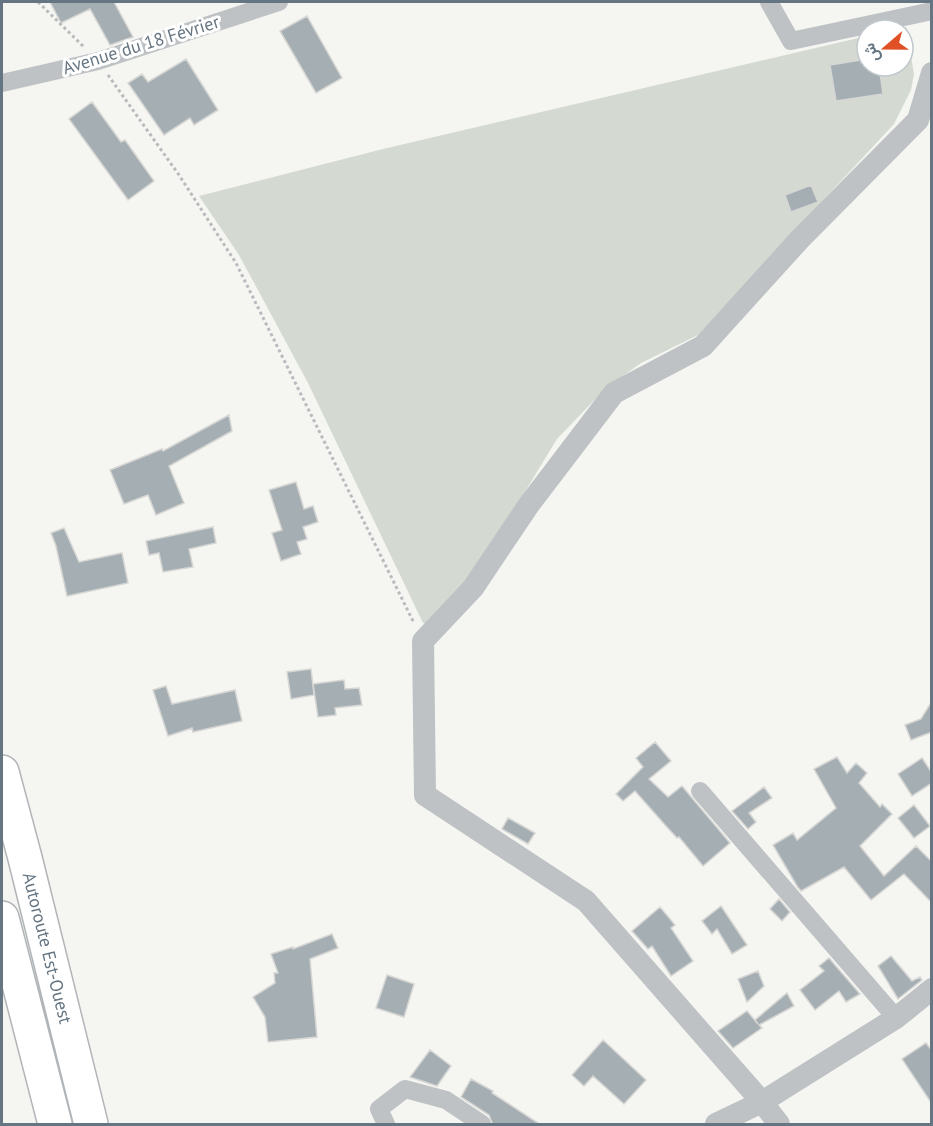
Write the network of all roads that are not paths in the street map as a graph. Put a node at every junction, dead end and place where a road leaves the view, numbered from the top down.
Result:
1 (279, 2) edge
2 (769, 2) edge
3 (932, 11) edge
4 (932, 73) edge
5 (2, 83) edge
6 (2, 772) edge
7 (700, 791) dead end
8 (2, 918) edge
9 (932, 989) edge
10 (896, 1018) junction
11 (762, 1102) junction
12 (55, 1125) edge
13 (91, 1125) edge
14 (386, 1125) edge
15 (482, 1125) edge
16 (716, 1125) edge
17 (779, 1125) edge

1 - 5 street, Avenue du 18 Février
2 - 3 street
4 - 11 street
6 - 13 highway, Autoroute Est-Ouest
7 - 10 street
8 - 12 highway, Autoroute Est-Ouest
9 - 10 street
10 - 11 street
11 - 16 street
11 - 17 street
14 - 15 street

